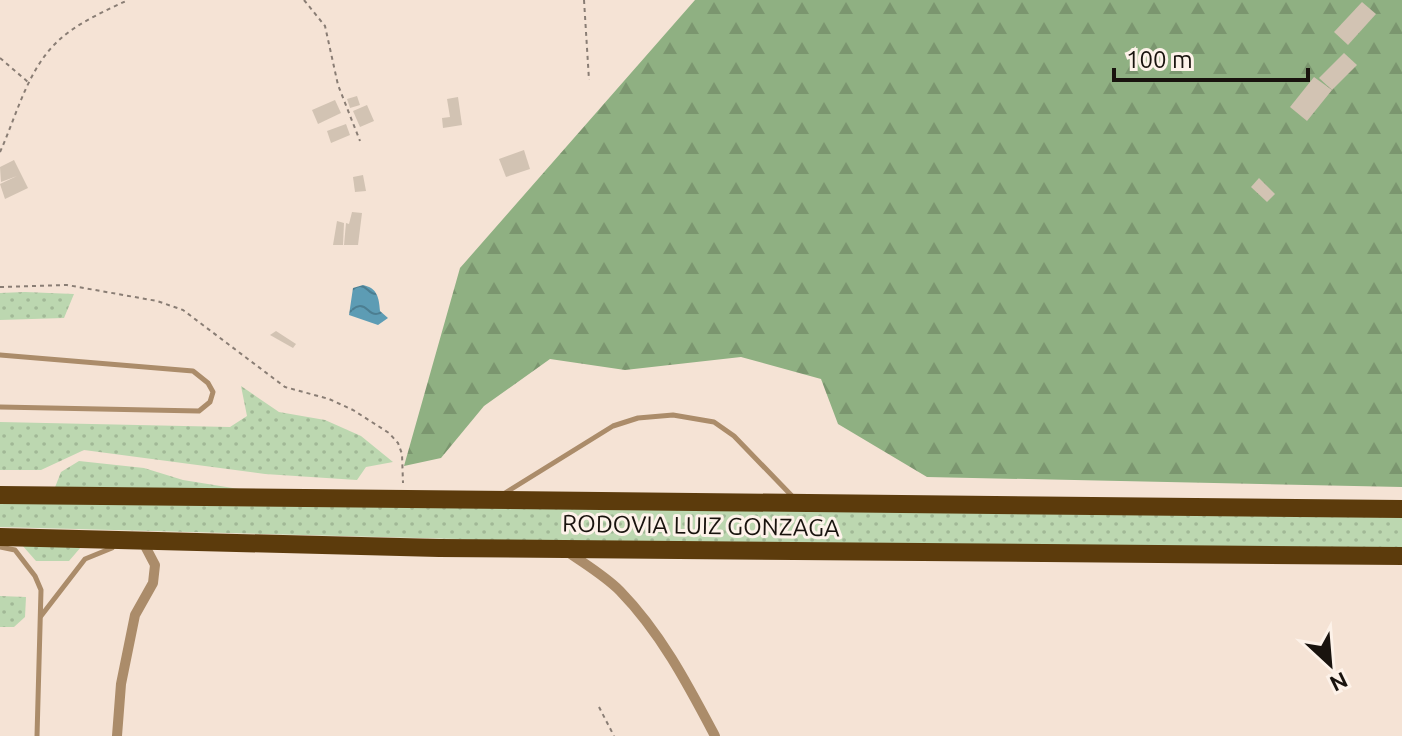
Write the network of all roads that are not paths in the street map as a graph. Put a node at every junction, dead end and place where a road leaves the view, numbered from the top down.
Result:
1 (0, 355) edge
2 (0, 407) edge
3 (0, 495) edge
4 (493, 500) junction
5 (798, 503) junction
6 (1402, 509) edge
7 (0, 537) edge
8 (173, 541) junction
9 (144, 544) junction
10 (0, 547) edge
11 (564, 549) junction
12 (1402, 556) edge
13 (41, 616) junction
14 (37, 736) edge
15 (117, 736) edge
16 (715, 736) edge

1 - 2 lane
3 - 4 highway, RODOVIA LUIZ GONZAGA
4 - 5 highway, RODOVIA LUIZ GONZAGA
4 - 5 lane
5 - 6 highway, RODOVIA LUIZ GONZAGA
7 - 8 highway, RODOVIA LUIZ GONZAGA
8 - 9 lane
8 - 11 highway, RODOVIA LUIZ GONZAGA
9 - 13 lane
9 - 15 street
10 - 13 lane
11 - 12 highway, RODOVIA LUIZ GONZAGA
11 - 16 street
13 - 14 lane

